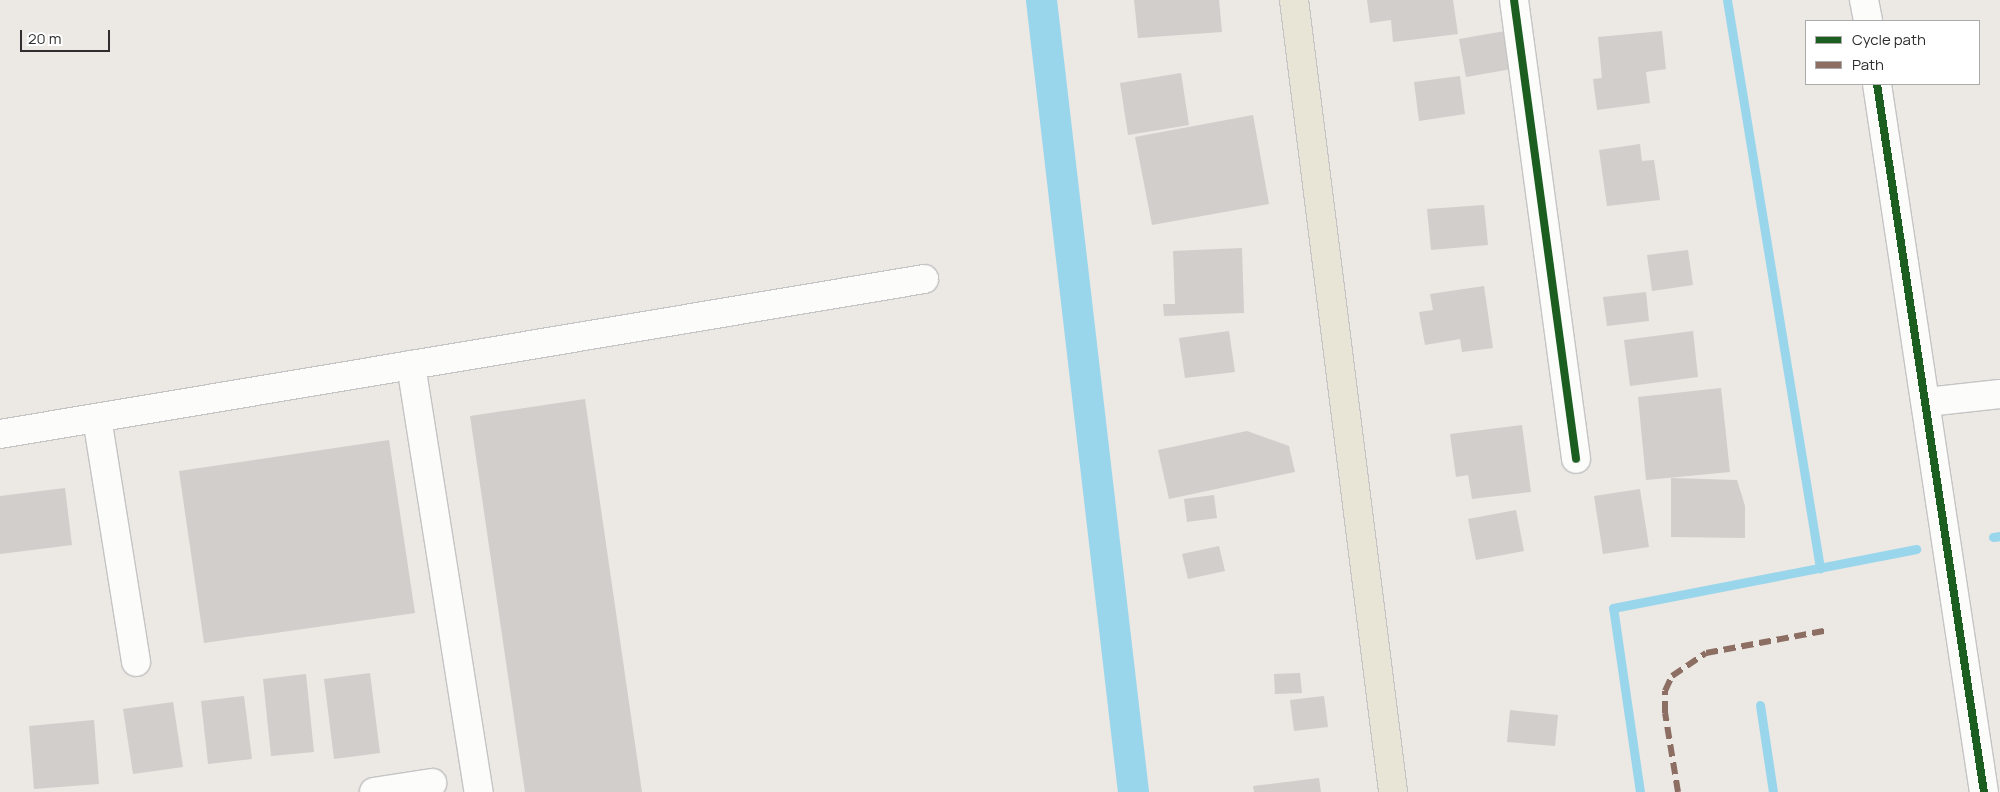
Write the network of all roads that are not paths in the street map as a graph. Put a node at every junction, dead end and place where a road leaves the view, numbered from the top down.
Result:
1 (1294, 0) edge
2 (1514, 0) edge
3 (1864, 0) edge
4 (1868, 20) edge
5 (1877, 85) edge
6 (924, 279) dead end
7 (411, 365) junction
8 (2000, 394) edge
9 (1927, 402) junction
10 (98, 418) junction
11 (0, 434) edge
12 (1576, 459) dead end
13 (136, 662) dead end
14 (432, 783) dead end
15 (374, 792) edge
16 (479, 792) edge
17 (1393, 792) edge
18 (1984, 792) edge

1 - 17 main road
2 - 12 street
3 - 4 street
5 - 9 street
6 - 7 street
7 - 10 street
7 - 16 street
8 - 9 street
9 - 18 street
10 - 11 street
10 - 13 street
14 - 15 street

